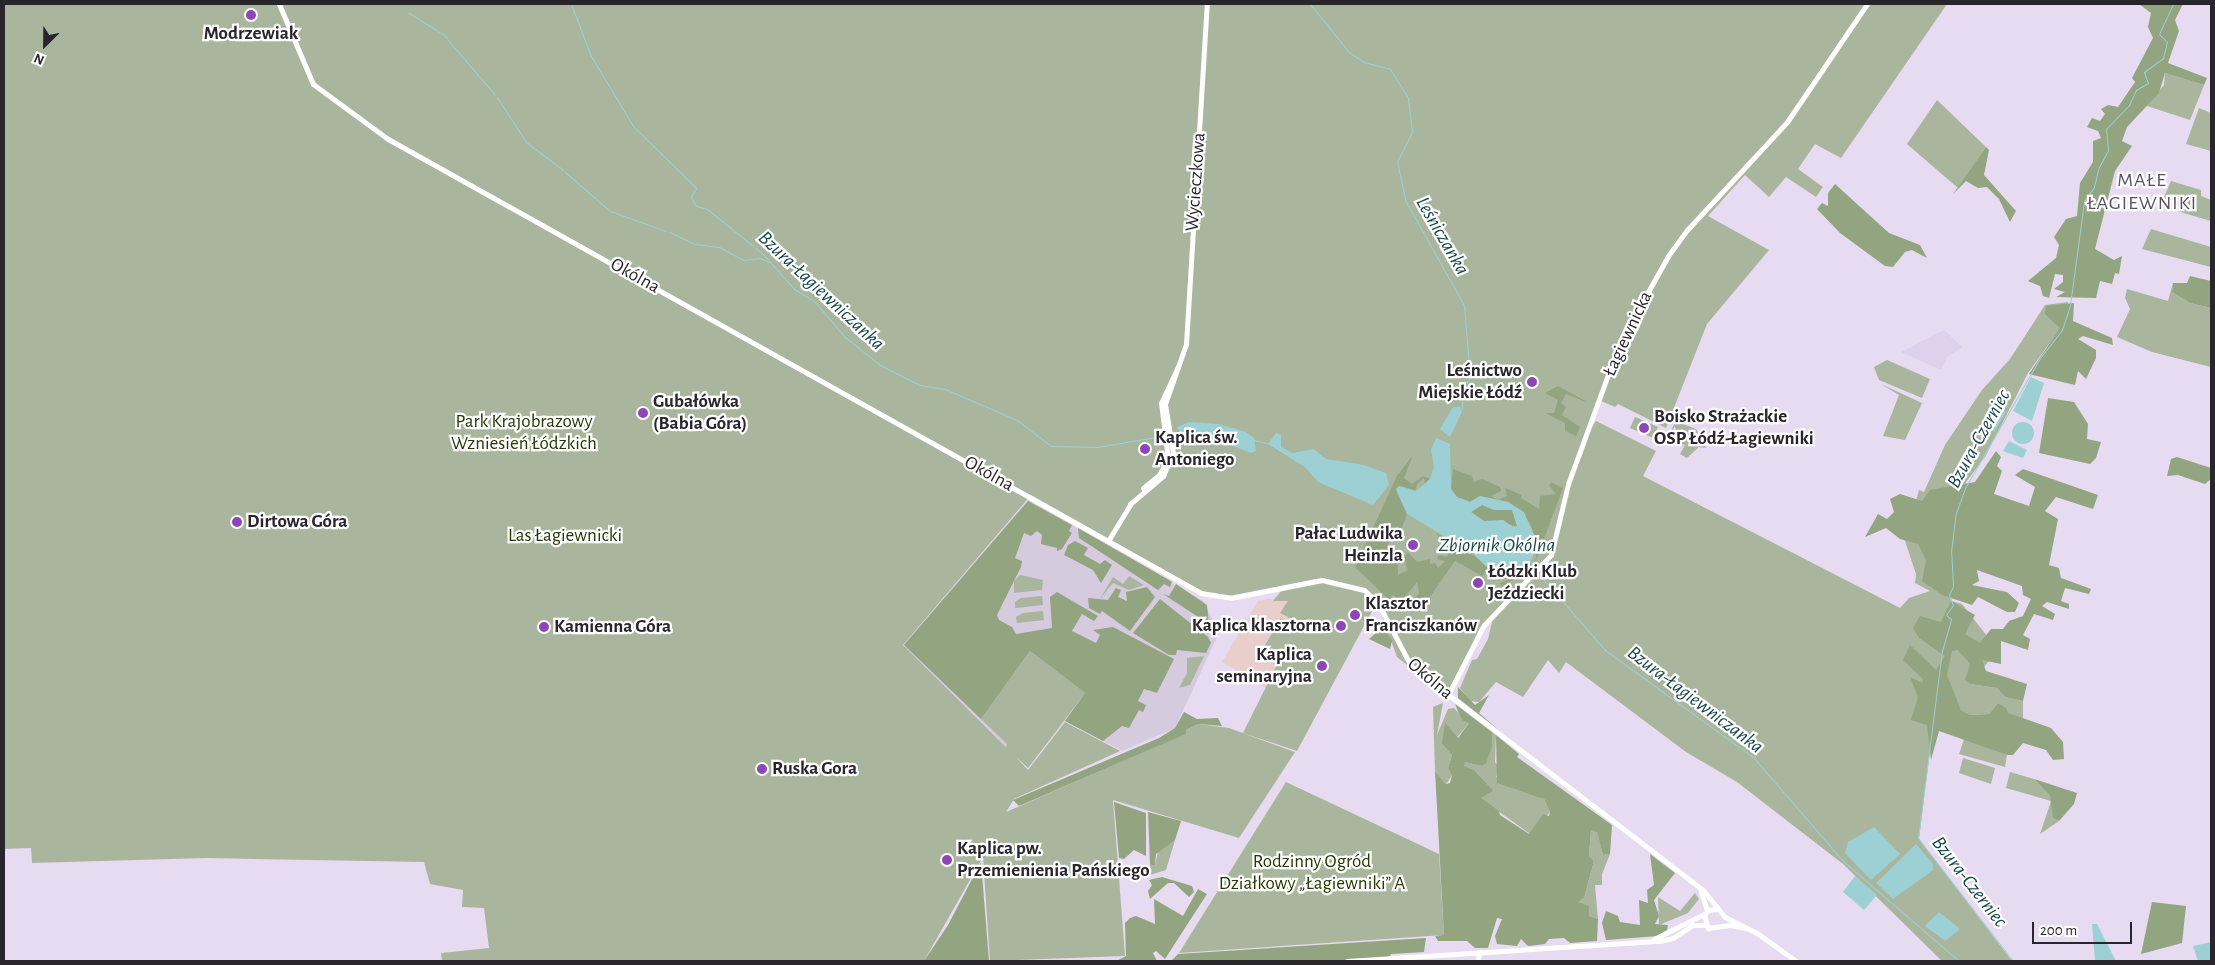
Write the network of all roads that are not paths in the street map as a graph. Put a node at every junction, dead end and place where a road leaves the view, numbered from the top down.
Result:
1 (279, 4) edge
2 (1208, 4) edge
3 (1867, 4) edge
4 (1108, 541) junction
5 (1450, 694) junction
6 (1700, 889) junction
7 (1716, 909) junction
8 (1705, 912) junction
9 (1723, 915) junction
10 (1705, 925) junction
11 (1722, 926) junction
12 (1747, 928) junction
13 (1650, 940) junction
14 (1480, 952) junction
15 (1347, 961) edge
16 (1478, 961) edge
17 (1796, 961) edge

1 - 4 street, Okólna
2 - 4 street, Wycieczkowa
3 - 5 street, Łagiewnicka
4 - 5 street, Okólna
5 - 6 street, Okólna
6 - 7 street, Okólna
6 - 8 street
7 - 8 street
7 - 9 street
8 - 10 street
8 - 13 street
9 - 11 street
9 - 12 street
10 - 11 street
10 - 13 street
11 - 12 street
12 - 17 street
13 - 14 street
14 - 15 street
14 - 16 street

